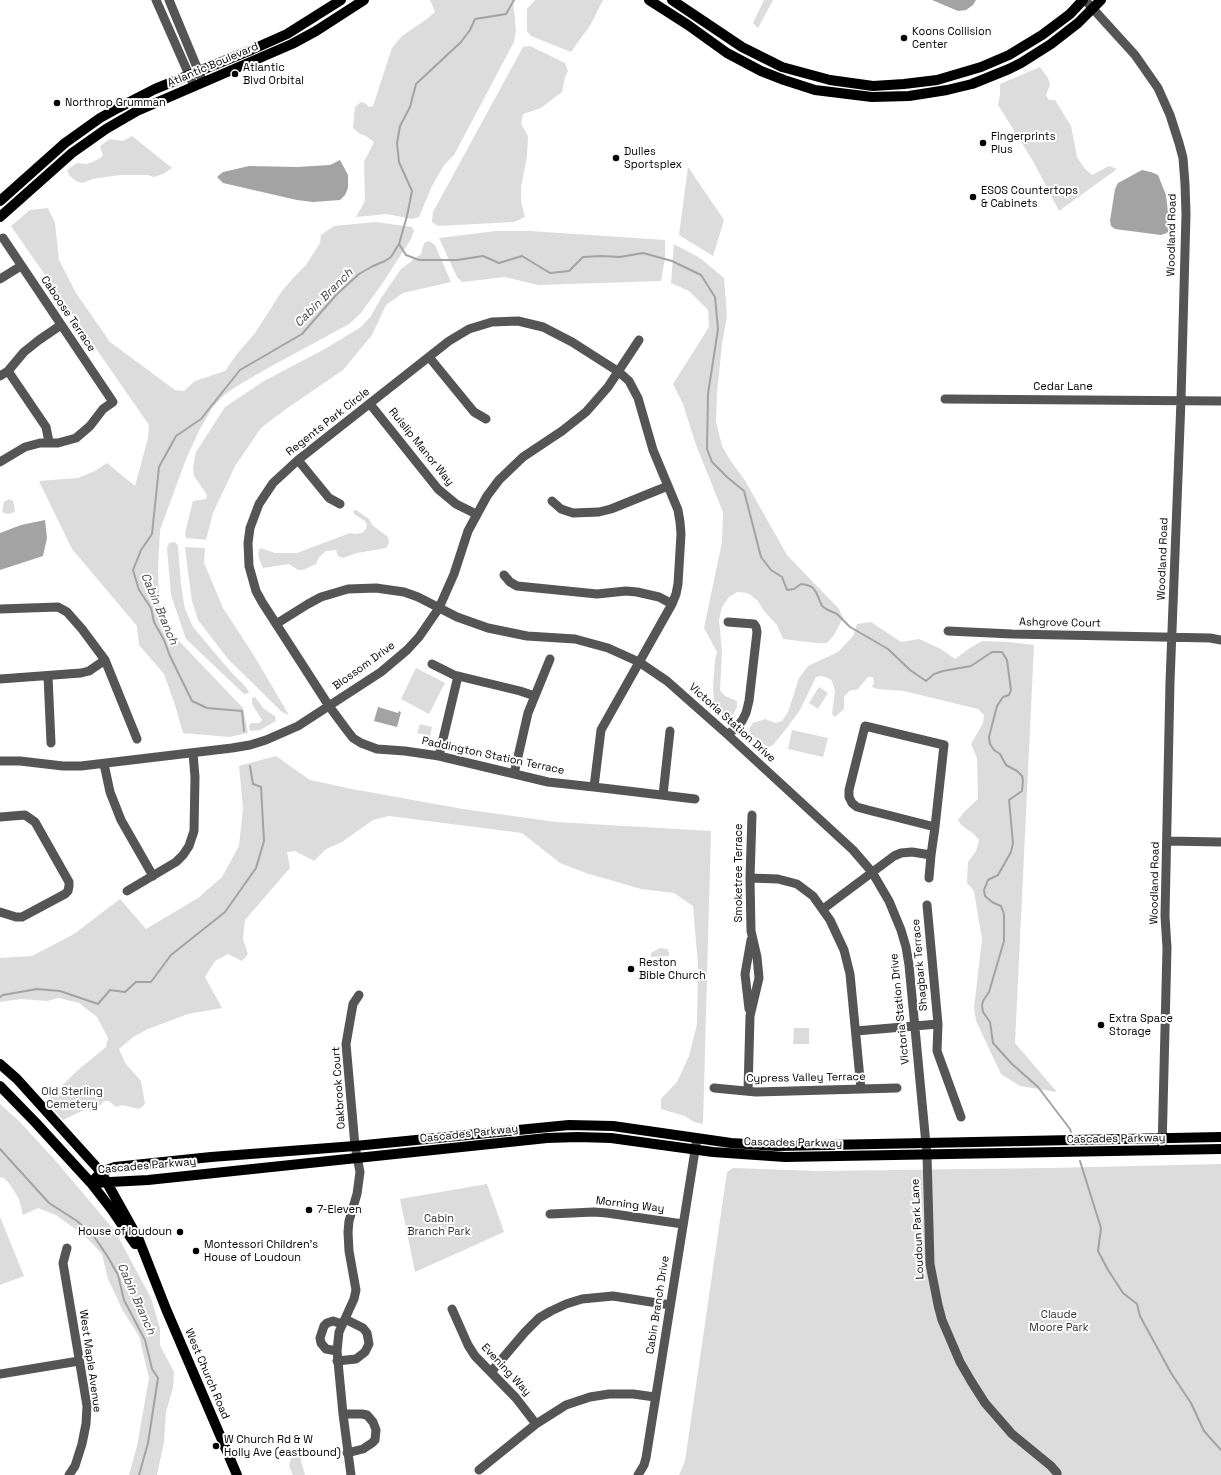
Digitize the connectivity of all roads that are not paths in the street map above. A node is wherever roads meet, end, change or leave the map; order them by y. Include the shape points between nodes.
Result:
1 (156, 0) edge
2 (169, 0) edge
3 (340, 0) edge
4 (364, 0) edge
5 (648, 0) edge
6 (672, 0) edge
7 (1084, 0) edge
8 (1101, 0) edge
9 (1092, 8) junction
10 (200, 71) junction
11 (188, 75) junction
12 (203, 82) junction
13 (194, 86) junction
14 (0, 201) edge
15 (0, 217) edge
16 (3, 238) dead end
17 (21, 266) junction
18 (0, 279) edge
19 (61, 325) junction
20 (639, 340) dead end
21 (429, 357) junction
22 (8, 370) junction
23 (619, 372) junction
24 (0, 376) edge
25 (945, 399) dead end
26 (1181, 400) junction
27 (1221, 401) edge
28 (370, 404) junction
29 (486, 419) dead end
30 (49, 442) junction
31 (298, 460) junction
32 (0, 462) edge
33 (668, 486) junction
34 (552, 501) dead end
35 (340, 504) dead end
36 (476, 514) junction
37 (504, 575) dead end
38 (672, 604) junction
39 (439, 608) junction
40 (0, 609) edge
41 (728, 622) dead end
42 (276, 624) junction
43 (948, 630) dead end
44 (1172, 638) junction
45 (1221, 640) edge
46 (550, 659) dead end
47 (105, 660) junction
48 (639, 662) junction
49 (432, 664) dead end
50 (48, 676) junction
51 (458, 676) junction
52 (0, 679) edge
53 (535, 696) junction
54 (329, 706) junction
55 (670, 731) dead end
56 (728, 735) junction
57 (136, 739) dead end
58 (51, 743) dead end
59 (193, 753) junction
60 (439, 756) junction
61 (0, 761) edge
62 (104, 764) junction
63 (514, 774) junction
64 (594, 787) junction
65 (663, 795) junction
66 (695, 799) dead end
67 (752, 815) dead end
68 (0, 817) edge
69 (935, 827) junction
70 (1167, 841) junction
71 (1221, 842) edge
72 (931, 855) junction
73 (872, 872) junction
74 (154, 876) junction
75 (750, 878) junction
76 (929, 878) dead end
77 (127, 891) dead end
78 (927, 904) dead end
79 (823, 909) junction
80 (0, 912) edge
81 (751, 931) junction
82 (359, 995) dead end
83 (750, 1016) junction
84 (938, 1024) junction
85 (914, 1026) junction
86 (856, 1031) junction
87 (0, 1064) edge
88 (0, 1086) edge
89 (714, 1088) dead end
90 (897, 1088) dead end
91 (862, 1089) junction
92 (748, 1091) junction
93 (961, 1117) dead end
94 (1221, 1137) edge
95 (697, 1138) junction
96 (1162, 1138) junction
97 (925, 1143) junction
98 (355, 1146) junction
99 (1221, 1149) edge
100 (695, 1150) junction
101 (1162, 1150) junction
102 (926, 1155) junction
103 (357, 1158) junction
104 (101, 1172) junction
105 (107, 1182) junction
106 (91, 1183) junction
107 (550, 1214) dead end
108 (683, 1224) junction
109 (67, 1248) dead end
110 (156, 1283) junction
111 (670, 1305) junction
112 (452, 1309) dead end
113 (343, 1321) junction
114 (337, 1350) junction
115 (79, 1361) junction
116 (338, 1361) junction
117 (491, 1372) junction
118 (0, 1374) edge
119 (655, 1398) junction
120 (343, 1414) junction
121 (536, 1424) junction
122 (348, 1453) junction
123 (479, 1470) dead end
124 (69, 1475) edge
125 (237, 1475) edge
126 (351, 1475) edge
127 (638, 1475) edge
128 (1057, 1475) edge

1 - 11 street
2 - 10 street
3 - 10 main road, Atlantic Boulevard via 287,34
4 - 12 main road, Atlantic Boulevard via 292,44
5 - 9 main road via 727,53 761,71 815,90 872,97 935,93 988,78 1046,48 1078,23
6 - 7 main road via 742,47 782,67 830,80 873,86 937,80 981,67 1009,55 1042,35
7 - 9 street, Woodland Road
8 - 9 main road
9 - 26 street, Woodland Road via 1149,73 1170,115 1181,151 1186,214
10 - 11 main road, Atlantic Boulevard
10 - 12 street
11 - 13 street
11 - 14 main road, Atlantic Boulevard via 132,100 100,118 65,143
12 - 13 main road, Atlantic Boulevard
13 - 15 main road, Atlantic Boulevard via 137,111 106,129 72,153
16 - 17 street, Caboose Terrace
17 - 18 street
17 - 19 street, Caboose Terrace
19 - 22 street via 24,352
19 - 30 street, Caboose Terrace via 113,402 103,408 90,426 76,438 58,444
20 - 23 street, Blossom Drive
21 - 23 street, Regents Park Circle via 469,329 492,322 518,321 544,326 556,332
21 - 28 street, Regents Park Circle
21 - 29 street via 474,412
22 - 24 street
22 - 30 street via 46,427
23 - 33 street, Regents Park Circle via 629,381 638,398 653,450
23 - 36 street, Blossom Drive via 586,412 562,431 536,446 511,468 487,496
25 - 26 street, Cedar Lane
26 - 27 street, Cedar Lane
26 - 44 street, Woodland Road
28 - 31 street, Regents Park Circle
28 - 36 street, Ruislip Manor Way via 438,488 456,504
30 - 32 street via 25,447
31 - 35 street via 329,498
31 - 42 street, Regents Park Circle via 265,493 254,516 248,543 252,579
33 - 34 street via 599,512 573,513 561,509
33 - 38 street, Regents Park Circle via 678,510 682,534 678,584
36 - 39 street, Blossom Drive via 448,591
37 - 38 street via 517,586 597,594 638,592 659,597
38 - 48 street, Regents Park Circle
39 - 42 street, Victoria Station Drive via 404,592 362,588 321,597
39 - 48 street, Victoria Station Drive via 488,628 527,636 559,637 592,643
39 - 54 street, Blossom Drive via 419,637 395,661
40 - 47 street via 58,607 82,629
41 - 56 street via 754,624 757,632 746,713
42 - 54 street, Regents Park Circle
43 - 44 street, Ashgrove Court
44 - 45 street, Ashgrove Court
44 - 70 street, Woodland Road
46 - 53 street
47 - 50 street via 81,674
47 - 57 street
48 - 56 street, Victoria Station Drive via 667,681
48 - 64 street, Regents Park Circle via 601,730
49 - 51 street
50 - 52 street
50 - 58 street
51 - 53 street
51 - 60 street
53 - 63 street via 528,713
54 - 59 street, Blossom Drive via 298,726 266,740
54 - 60 street, Paddington Station Terrace via 353,738 364,745 377,749
55 - 65 street
56 - 73 street, Victoria Station Drive via 853,850
59 - 62 street, Blossom Drive
59 - 74 street via 194,831 191,841 180,858
60 - 63 street, Paddington Station Terrace
61 - 62 street, Blossom Drive via 63,766
62 - 74 street via 110,792 121,820
63 - 64 street, Paddington Station Terrace via 548,782
64 - 65 street, Paddington Station Terrace
65 - 66 street, Paddington Station Terrace
67 - 75 street, Smoketree Terrace
68 - 80 street via 25,815 35,822 69,886 65,894 22,917
69 - 69 street via 944,745 865,726 849,790 852,803 857,807
69 - 72 street
70 - 71 street
70 - 96 street, Woodland Road
72 - 73 street via 901,853
72 - 76 street
73 - 79 street
73 - 85 street, Victoria Station Drive via 889,901 901,930 909,965
74 - 77 street
75 - 79 street via 778,879 798,884 813,896
75 - 81 street, Smoketree Terrace
78 - 84 street, Shagbark Terrace
79 - 86 street via 838,934 847,961
81 - 83 street, Smoketree Terrace via 745,974
81 - 83 street, Smoketree Terrace via 759,978
82 - 98 street, Oakbrook Court via 353,1004 346,1044
83 - 92 street, Smoketree Terrace
84 - 85 street, Shagbark Terrace
84 - 93 street, Shagbark Terrace via 939,1060
85 - 86 street, Shagbark Terrace
85 - 97 street, Victoria Station Drive
86 - 91 street
87 - 104 main road, West Church Road via 17,1079
88 - 106 main road, West Church Road
89 - 92 street, Cypress Valley Terrace
90 - 91 street, Cypress Valley Terrace
91 - 92 street, Cypress Valley Terrace
94 - 96 main road, Cascades Parkway
95 - 97 main road, Cascades Parkway via 776,1146
95 - 98 main road, Cascades Parkway via 628,1127 584,1124
95 - 100 street, Cabin Branch Drive
96 - 97 main road, Cascades Parkway
96 - 101 street, Woodland Road
97 - 102 street, Victoria Station Drive
98 - 103 street, Oakbrook Court
98 - 104 main road, Cascades Parkway via 159,1162 115,1167
99 - 101 main road, Cascades Parkway
100 - 102 main road, Cascades Parkway via 785,1157
100 - 103 main road, Cascades Parkway via 611,1138 578,1137
100 - 108 street, Cabin Branch Drive
101 - 102 main road, Cascades Parkway
102 - 128 street, Loudoun Park Lane via 930,1264 938,1305 950,1341 970,1382 985,1403 1012,1434 1051,1466
103 - 105 main road, Cascades Parkway
103 - 113 street, Oakbrook Court via 359,1183 348,1232 356,1290
104 - 105 main road, West Church Road
104 - 106 main road, Cascades Parkway
105 - 106 main road, Cascades Parkway
105 - 110 main road, West Church Road via 133,1227
106 - 110 main road, West Church Road via 137,1247
107 - 108 street, Morning Way via 600,1213
108 - 111 street, Cabin Branch Drive
109 - 115 street, West Maple Avenue via 63,1263
110 - 125 main road, West Church Road
111 - 117 street via 613,1296 582,1299 566,1304 539,1318
111 - 119 street, Cabin Branch Drive
112 - 117 street, Evening Way via 468,1345
113 - 114 street, Oakbrook Court
113 - 114 street via 327,1323 320,1338 326,1349
113 - 116 street via 363,1328 369,1344 365,1352 356,1359
114 - 116 street, Oakbrook Court
115 - 118 street
115 - 124 street, West Maple Avenue via 87,1406 86,1424 75,1466
116 - 120 street, Oakbrook Court
117 - 121 street, Evening Way
119 - 121 street via 633,1394 590,1397 566,1405
119 - 127 street, Cabin Branch Drive via 646,1458
120 - 122 street, Oakbrook Court
120 - 122 street via 367,1415 376,1430 372,1443 363,1449
121 - 123 street
122 - 126 street, Oakbrook Court

